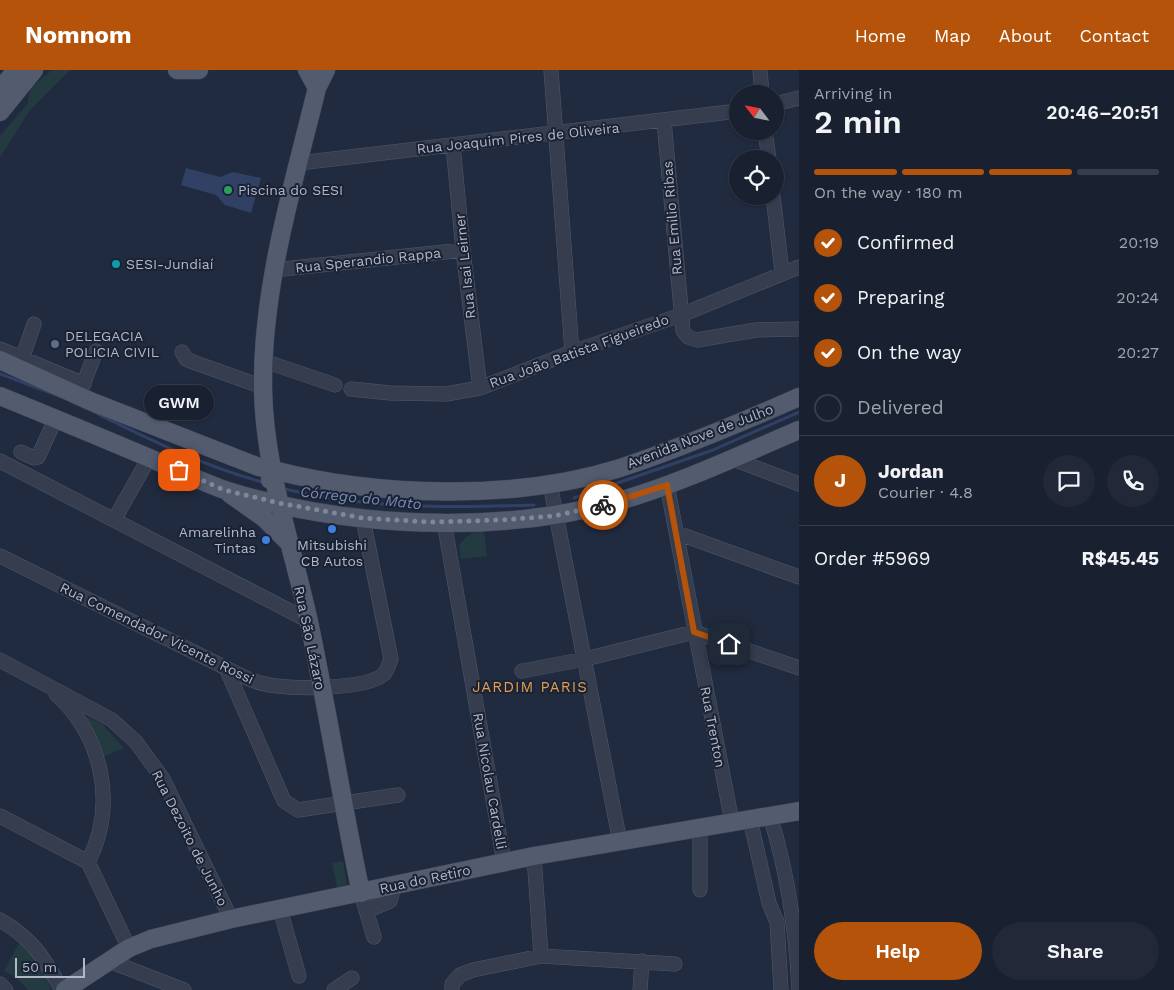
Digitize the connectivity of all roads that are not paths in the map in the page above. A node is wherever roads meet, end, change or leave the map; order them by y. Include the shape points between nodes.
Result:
1 (16, 70) edge
2 (34, 70) edge
3 (177, 70) edge
4 (199, 70) edge
5 (307, 70) edge
6 (326, 70) edge
7 (551, 70) edge
8 (760, 70) edge
9 (761, 85) edge
10 (316, 88) junction
11 (0, 90) edge
12 (799, 98) edge
13 (784, 102) edge
14 (0, 112) edge
15 (729, 112) edge
16 (664, 122) junction
17 (556, 133) junction
18 (453, 145) junction
19 (298, 163) junction
20 (774, 205) edge
21 (462, 250) junction
22 (799, 267) edge
23 (273, 270) junction
24 (782, 272) junction
25 (681, 315) junction
26 (34, 324) dead end
27 (799, 329) edge
28 (0, 349) edge
29 (96, 352) dead end
30 (182, 352) dead end
31 (572, 352) junction
32 (0, 360) edge
33 (264, 361) junction
34 (20, 363) junction
35 (335, 385) dead end
36 (263, 387) junction
37 (480, 388) junction
38 (351, 389) dead end
39 (81, 390) junction
40 (0, 396) edge
41 (799, 397) edge
42 (56, 418) junction
43 (265, 430) junction
44 (799, 430) edge
45 (21, 452) dead end
46 (149, 458) junction
47 (732, 459) junction
48 (0, 461) edge
49 (252, 464) junction
50 (799, 484) edge
51 (667, 485) junction
52 (273, 488) junction
53 (551, 489) junction
54 (224, 490) junction
55 (555, 512) junction
56 (363, 518) junction
57 (114, 520) junction
58 (444, 522) junction
59 (677, 533) junction
60 (289, 543) junction
61 (0, 556) edge
62 (799, 577) edge
63 (309, 622) junction
64 (694, 632) junction
65 (585, 659) junction
66 (0, 660) edge
67 (226, 668) junction
68 (799, 668) edge
69 (522, 671) dead end
70 (39, 679) junction
71 (320, 688) junction
72 (398, 795) dead end
73 (342, 804) junction
74 (799, 811) edge
75 (0, 816) edge
76 (770, 816) junction
77 (750, 819) junction
78 (732, 822) junction
79 (700, 828) junction
80 (620, 842) junction
81 (534, 856) junction
82 (88, 862) junction
83 (504, 862) junction
84 (394, 886) junction
85 (700, 890) dead end
86 (361, 893) junction
87 (280, 909) junction
88 (366, 911) junction
89 (231, 919) junction
90 (0, 920) edge
91 (777, 922) junction
92 (793, 922) junction
93 (374, 937) dead end
94 (129, 948) junction
95 (541, 956) junction
96 (109, 961) junction
97 (642, 961) junction
98 (675, 964) dead end
99 (299, 976) dead end
100 (352, 978) dead end
101 (0, 984) edge
102 (6, 990) edge
103 (64, 990) edge
104 (184, 990) edge
105 (334, 990) edge
106 (452, 990) edge
107 (640, 990) edge
108 (781, 990) edge
109 (799, 990) edge

1 - 11 main road
2 - 14 main road
3 - 4 main road
5 - 10 main road
6 - 10 main road, Rua São Lázaro
7 - 17 street
8 - 9 street
10 - 19 main road, Rua São Lázaro
12 - 13 street
15 - 16 street, Rua Joaquim Pires de Oliveira
16 - 17 street, Rua Joaquim Pires de Oliveira
16 - 25 street, Rua Emílio Ribas
17 - 18 street, Rua Joaquim Pires de Oliveira
17 - 31 street
18 - 19 street, Rua Joaquim Pires de Oliveira
18 - 21 street, Rua Isai Leirner
19 - 23 main road, Rua São Lázaro
20 - 24 street
21 - 23 street, Rua Sperandio Rappa
21 - 37 street, Rua Isai Leirner
22 - 24 street, Rua João Batista Figueiredo
23 - 33 main road, Rua São Lázaro
24 - 25 street, Rua João Batista Figueiredo
25 - 27 street, Rua Emílio Ribas via 688,337 698,340 756,330
25 - 31 street, Rua João Batista Figueiredo
26 - 34 street
28 - 34 street
29 - 39 street
30 - 36 street via 186,359
31 - 37 street, Rua João Batista Figueiredo
32 - 34 main road, Avenida Nove de Julho
33 - 35 street
33 - 36 main road, Rua São Lázaro
34 - 39 main road, Avenida Nove de Julho
36 - 43 main road, Rua São Lázaro
37 - 38 street, Rua João Batista Figueiredo via 446,394 390,394
39 - 49 main road, Avenida Nove de Julho
40 - 42 main road, Avenida Nove de Julho
41 - 53 main road, Avenida Nove de Julho via 718,433
42 - 45 street via 38,457
42 - 46 main road, Avenida Nove de Julho
43 - 49 main road
43 - 52 main road, Rua São Lázaro
44 - 47 main road, Avenida Nove de Julho
46 - 54 main road, Avenida Nove de Julho
46 - 57 street
47 - 50 street
47 - 51 main road, Avenida Nove de Julho
48 - 57 street
49 - 52 main road, Avenida Nove de Julho
51 - 55 main road, Avenida Nove de Julho via 617,501
51 - 59 street, Rua Trenton
52 - 53 main road, Avenida Nove de Julho via 306,478 370,488 441,492
52 - 54 main road, Avenida Nove de Julho
52 - 56 main road, Avenida Nove de Julho
52 - 60 main road, Rua São Lázaro
53 - 55 street
54 - 60 main road via 264,518
55 - 58 main road, Avenida Nove de Julho
55 - 65 street
56 - 58 main road, Avenida Nove de Julho
56 - 71 street, Rua Comendador Vicente Rossi via 390,660 385,673 372,680
57 - 63 street
58 - 83 street, Rua Nicolau Cardelli
59 - 62 street
59 - 64 street, Rua Trenton
60 - 63 main road, Rua São Lázaro
61 - 67 street, Rua Comendador Vicente Rossi
63 - 71 main road, Rua São Lázaro
64 - 65 street
64 - 68 street
64 - 78 street, Rua Trenton
65 - 69 street
65 - 80 street
66 - 70 street, Rua Dezoito de Junho
67 - 71 street, Rua Comendador Vicente Rossi via 263,684
67 - 73 street via 284,801 298,810
70 - 82 street via 65,702 97,754 104,793 102,824
70 - 89 street, Rua Dezoito de Junho via 112,720 136,742 163,779
71 - 73 main road, Rua São Lázaro
72 - 73 street
73 - 86 main road, Rua São Lázaro
74 - 76 main road, Rua do Retiro
75 - 82 street
76 - 77 main road, Rua do Retiro
76 - 92 street
77 - 78 main road, Rua do Retiro
77 - 91 street via 768,902
78 - 79 main road, Rua do Retiro
79 - 80 main road, Rua do Retiro
79 - 85 street
80 - 81 main road, Rua do Retiro
81 - 83 main road, Rua do Retiro
81 - 95 street
82 - 94 street
83 - 84 main road, Rua do Retiro
84 - 86 main road, Rua do Retiro
84 - 88 street via 390,901
86 - 87 main road, Rua do Retiro
86 - 88 street
87 - 89 main road, Rua do Retiro
87 - 99 street
88 - 93 street
89 - 94 main road, Rua do Retiro via 151,939
90 - 103 street via 21,932 33,944
91 - 92 street
91 - 108 street
92 - 109 street
94 - 96 main road, Rua do Retiro
95 - 97 street
95 - 106 street via 473,970 460,975 452,984
96 - 103 main road, Rua do Retiro
96 - 104 street
97 - 98 street
97 - 107 street
100 - 105 street
101 - 102 street

